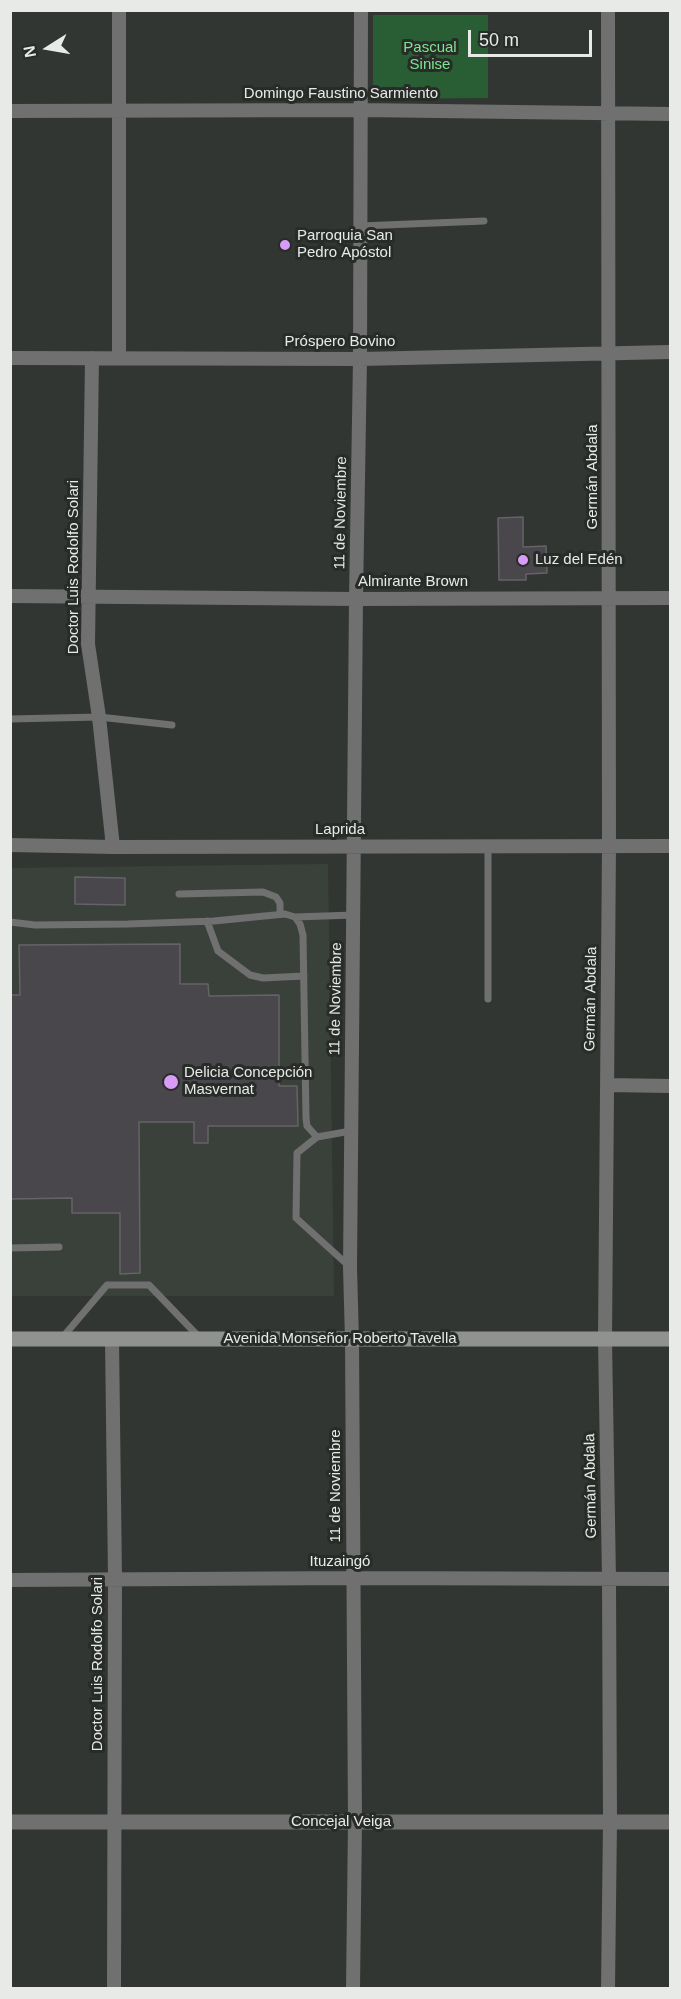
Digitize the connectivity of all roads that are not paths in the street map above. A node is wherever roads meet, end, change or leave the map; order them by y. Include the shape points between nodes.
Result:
1 (119, 10) edge
2 (361, 10) edge
3 (608, 10) edge
4 (360, 110) junction
5 (10, 111) edge
6 (119, 111) junction
7 (607, 114) junction
8 (670, 114) edge
9 (484, 221) dead end
10 (360, 226) junction
11 (670, 352) edge
12 (610, 353) junction
13 (10, 358) edge
14 (92, 358) junction
15 (119, 358) junction
16 (360, 359) junction
17 (10, 596) edge
18 (88, 596) junction
19 (670, 598) edge
20 (356, 599) junction
21 (609, 599) junction
22 (99, 717) junction
23 (10, 719) edge
24 (172, 725) dead end
25 (10, 846) edge
26 (609, 846) junction
27 (670, 846) edge
28 (113, 847) junction
29 (354, 847) junction
30 (488, 847) junction
31 (179, 894) dead end
32 (279, 914) junction
33 (354, 915) junction
34 (295, 917) junction
35 (207, 921) junction
36 (10, 922) edge
37 (304, 976) junction
38 (488, 999) dead end
39 (607, 1085) junction
40 (670, 1086) edge
41 (351, 1131) junction
42 (317, 1137) junction
43 (59, 1247) dead end
44 (10, 1248) edge
45 (350, 1267) junction
46 (10, 1339) edge
47 (61, 1339) junction
48 (112, 1339) junction
49 (201, 1339) junction
50 (605, 1339) junction
51 (670, 1339) edge
52 (352, 1340) junction
53 (353, 1578) junction
54 (670, 1579) edge
55 (10, 1580) edge
56 (115, 1580) junction
57 (609, 1580) junction
58 (10, 1822) edge
59 (114, 1822) junction
60 (355, 1822) junction
61 (610, 1822) junction
62 (670, 1822) edge
63 (114, 1989) edge
64 (353, 1989) edge
65 (608, 1989) edge

1 - 6 street
2 - 4 street, 11 de Noviembre
3 - 7 street, Germán Abdala
4 - 6 street, Domingo Faustino Sarmiento
4 - 7 street, Domingo Faustino Sarmiento
4 - 10 street, 11 de Noviembre
5 - 6 street, Domingo Faustino Sarmiento
6 - 15 street
7 - 8 street, Domingo Faustino Sarmiento
7 - 12 street, Germán Abdala
9 - 10 lane
10 - 16 street, 11 de Noviembre
11 - 12 street, Próspero Bovino
12 - 16 street, Próspero Bovino
12 - 21 street, Germán Abdala
13 - 14 street, Próspero Bovino
14 - 15 street, Próspero Bovino
14 - 18 street, Doctor Luis Rodolfo Solari
15 - 16 street, Próspero Bovino
16 - 20 street, 11 de Noviembre
17 - 18 street, Almirante Brown
18 - 20 street, Almirante Brown
18 - 22 street, Doctor Luis Rodolfo Solari via 88,644
19 - 21 street, Almirante Brown
20 - 21 street, Almirante Brown
20 - 29 street, 11 de Noviembre
21 - 26 street, Germán Abdala
22 - 23 lane
22 - 24 lane
22 - 28 street, Doctor Luis Rodolfo Solari
25 - 28 street, Laprida
26 - 27 street, Laprida
26 - 30 street, Laprida
26 - 39 street, Germán Abdala
28 - 29 street, Laprida
29 - 30 street, Laprida
29 - 33 street, 11 de Noviembre
30 - 38 lane
31 - 32 lane via 263,892 276,897
32 - 34 lane
32 - 35 lane
33 - 34 lane
33 - 41 street, 11 de Noviembre
34 - 37 lane via 303,935
35 - 36 lane via 35,926
35 - 37 lane via 218,951 250,975
37 - 42 lane via 306,1118 307,1126
39 - 40 street
39 - 50 street, Germán Abdala
41 - 42 lane
41 - 45 street, 11 de Noviembre
42 - 45 lane via 297,1153 296,1218
43 - 44 lane
45 - 52 street, 11 de Noviembre
46 - 47 main road, Avenida Monseñor Roberto Tavella
47 - 48 main road, Avenida Monseñor Roberto Tavella
47 - 49 lane via 107,1285 149,1285
48 - 49 main road, Avenida Monseñor Roberto Tavella
48 - 56 street, Doctor Luis Rodolfo Solari
49 - 52 main road, Avenida Monseñor Roberto Tavella
50 - 51 main road, Avenida Monseñor Roberto Tavella
50 - 52 main road, Avenida Monseñor Roberto Tavella
50 - 57 street, Germán Abdala
52 - 53 street, 11 de Noviembre
53 - 56 street, Ituzaingó
53 - 57 street, Ituzaingó
53 - 60 street, 11 de Noviembre
54 - 57 street, Ituzaingó
55 - 56 street, Ituzaingó
56 - 59 street, Doctor Luis Rodolfo Solari
57 - 61 street, Germán Abdala
58 - 59 street, Concejal Veiga
59 - 60 street, Concejal Veiga
59 - 63 street, Doctor Luis Rodolfo Solari
60 - 61 street, Concejal Veiga
60 - 64 street, 11 de Noviembre
61 - 62 street, Concejal Veiga
61 - 65 street, Germán Abdala

